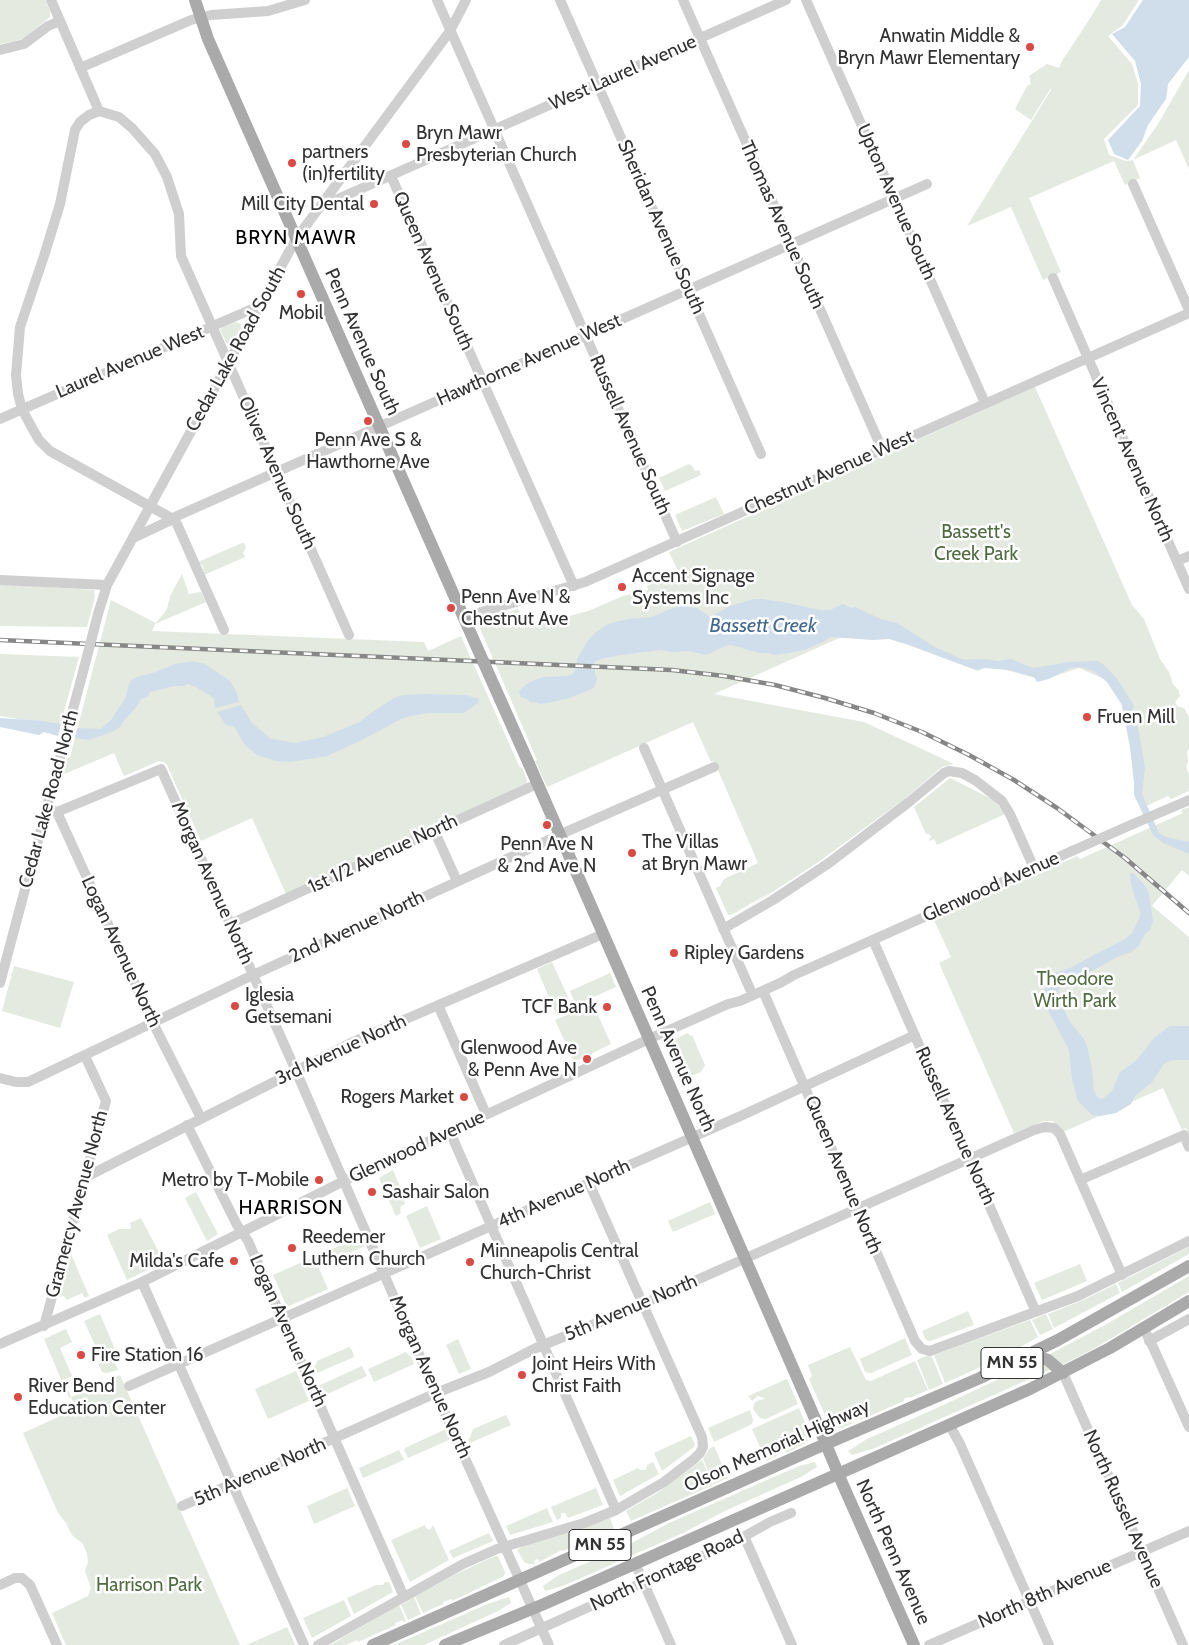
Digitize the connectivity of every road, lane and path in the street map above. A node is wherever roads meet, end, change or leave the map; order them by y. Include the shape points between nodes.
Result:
1 (51, 0) edge
2 (305, 0) edge
3 (437, 0) edge
4 (466, 0) edge
5 (560, 0) edge
6 (683, 0) edge
7 (786, 0) edge
8 (806, 0) edge
9 (199, 7) edge
10 (60, 21) junction
11 (450, 31) junction
12 (700, 39) junction
13 (0, 50) edge
14 (80, 68) junction
15 (597, 84) junction
16 (100, 111) junction
17 (494, 130) junction
18 (391, 176) junction
19 (927, 184) dead end
20 (1133, 184) dead end
21 (894, 198) junction
22 (321, 206) junction
23 (296, 239) junction
24 (791, 244) junction
25 (1052, 278) dead end
26 (689, 290) junction
27 (260, 306) junction
28 (1189, 312) edge
29 (212, 326) junction
30 (586, 336) junction
31 (1087, 358) junction
32 (228, 364) junction
33 (482, 381) junction
34 (986, 403) junction
35 (22, 409) junction
36 (0, 419) edge
37 (379, 427) junction
38 (882, 449) junction
39 (761, 454) dead end
40 (276, 472) junction
41 (150, 506) junction
42 (173, 519) junction
43 (133, 538) junction
44 (677, 542) junction
45 (1189, 556) edge
46 (1177, 561) junction
47 (0, 580) edge
48 (107, 585) junction
49 (574, 586) junction
50 (1189, 589) edge
51 (98, 614) joint
52 (466, 622) junction
53 (224, 630) dead end
54 (349, 635) dead end
55 (483, 661) joint
56 (644, 748) dead end
57 (714, 767) dead end
58 (537, 784) junction
59 (662, 789) junction
60 (1189, 800) edge
61 (52, 810) junction
62 (434, 830) junction
63 (560, 835) junction
64 (1034, 868) junction
65 (457, 881) junction
66 (230, 924) junction
67 (723, 929) junction
68 (603, 934) junction
69 (873, 940) junction
70 (252, 975) junction
71 (794, 975) junction
72 (0, 983) edge
73 (750, 990) junction
74 (762, 991) junction
75 (728, 1004) junction
76 (438, 1005) junction
77 (153, 1023) junction
78 (915, 1035) junction
79 (649, 1039) junction
80 (85, 1056) junction
81 (296, 1071) junction
82 (0, 1078) edge
83 (805, 1086) junction
84 (486, 1114) junction
85 (201, 1118) junction
86 (187, 1125) junction
87 (450, 1132) junction
88 (692, 1137) junction
89 (1189, 1147) edge
90 (969, 1159) junction
91 (84, 1178) junction
92 (1080, 1180) junction
93 (344, 1182) junction
94 (589, 1183) junction
95 (858, 1209) junction
96 (491, 1226) junction
97 (242, 1233) junction
98 (1189, 1240) edge
99 (744, 1258) junction
100 (1189, 1266) edge
101 (385, 1274) junction
102 (1122, 1275) junction
103 (142, 1282) junction
104 (1189, 1302) edge
105 (642, 1304) junction
106 (1036, 1312) junction
107 (282, 1319) junction
108 (1189, 1319) edge
109 (44, 1326) junction
110 (1146, 1335) junction
111 (0, 1344) edge
112 (543, 1345) junction
113 (1019, 1359) junction
114 (179, 1364) junction
115 (1063, 1373) junction
116 (129, 1386) dead end
117 (436, 1393) junction
118 (949, 1424) junction
119 (1189, 1427) edge
120 (335, 1439) junction
121 (826, 1444) junction
122 (838, 1474) junction
123 (232, 1484) junction
124 (182, 1506) dead end
125 (616, 1510) junction
126 (791, 1513) dead end
127 (1189, 1531) edge
128 (744, 1536) junction
129 (505, 1546) junction
130 (1142, 1552) junction
131 (635, 1564) junction
132 (520, 1580) junction
133 (644, 1583) junction
134 (0, 1585) edge
135 (404, 1597) junction
136 (1030, 1601) junction
137 (532, 1608) junction
138 (541, 1628) junction
139 (57, 1645) edge
140 (304, 1645) edge
141 (318, 1645) edge
142 (373, 1645) edge
143 (445, 1645) edge
144 (504, 1645) edge
145 (549, 1645) edge
146 (671, 1645) edge
147 (792, 1645) edge
148 (914, 1645) edge
149 (929, 1645) edge
150 (1049, 1645) edge
151 (1183, 1645) edge

1 - 10 street
2 - 9 street via 268,11 211,15
3 - 11 street, Russell Avenue South
4 - 11 street, Cedar Lake Road South
5 - 15 street, Sheridan Avenue South
6 - 12 street, Thomas Avenue South
7 - 12 street, West Laurel Avenue
8 - 21 street, Upton Avenue South
9 - 14 street via 191,20
9 - 23 main road, Penn Avenue South via 208,39
10 - 13 street via 24,44
10 - 14 street
11 - 17 street, Russell Avenue South
11 - 22 street, Cedar Lake Road South
12 - 15 street, West Laurel Avenue
12 - 24 street, Thomas Avenue South
14 - 16 street
15 - 17 street, West Laurel Avenue
15 - 26 street, Sheridan Avenue South
16 - 29 street, Oliver Avenue South via 119,117 155,154 179,214 181,256
16 - 35 street via 89,115 75,130 58,211 20,327 16,376
17 - 18 street, West Laurel Avenue
17 - 30 street, Russell Avenue South
18 - 22 street, West Laurel Avenue
18 - 33 street, Queen Avenue South
19 - 21 street, Hawthorne Avenue West
20 - 28 street
21 - 24 street, Hawthorne Avenue West
21 - 34 street, Upton Avenue South
22 - 23 street, Cedar Lake Road South
23 - 27 street, Cedar Lake Road South
23 - 37 main road, Penn Avenue South
24 - 26 street, Hawthorne Avenue West
24 - 38 street, Thomas Avenue South
25 - 31 street, Vincent Avenue North
26 - 30 street, Hawthorne Avenue West
26 - 39 street, Sheridan Avenue South
27 - 29 street, Laurel Avenue West
27 - 32 street, Cedar Lake Road South
28 - 31 street, Chestnut Avenue West
29 - 32 street, Oliver Avenue South
29 - 35 street, Laurel Avenue West
30 - 33 street, Hawthorne Avenue West
30 - 44 street, Russell Avenue South
31 - 34 street, Chestnut Avenue West
31 - 46 street, Vincent Avenue North
32 - 40 street, Oliver Avenue South
32 - 41 street, Cedar Lake Road South
33 - 37 street, Hawthorne Avenue West
33 - 49 street, Queen Avenue South
34 - 38 street, Chestnut Avenue West
35 - 36 street, Laurel Avenue West
35 - 41 street via 40,440 50,450
37 - 40 street, Hawthorne Avenue West
37 - 52 main road, Penn Avenue South
38 - 44 street, Chestnut Avenue West
40 - 42 street, Hawthorne Avenue West
40 - 54 street, Oliver Avenue South
41 - 42 street
41 - 43 street, Cedar Lake Road South
42 - 43 street, Hawthorne Avenue West
42 - 53 street
43 - 48 street, Cedar Lake Road South
44 - 49 street, Chestnut Avenue West
45 - 46 street
46 - 50 street, Vincent Avenue North
47 - 48 street
48 - 51 street, Cedar Lake Road South
49 - 52 street, Chestnut Avenue West
51 - 61 street, Cedar Lake Road North, bridge via 60,760
52 - 55 main road, Penn Avenue South
55 - 58 main road, Penn Avenue North, bridge
56 - 59 street
57 - 59 street, 2nd Avenue North
58 - 62 street, 1st 1/2 Avenue North
58 - 63 main road, Penn Avenue North
59 - 63 street, 2nd Avenue North
59 - 67 street
60 - 64 street, Glenwood Avenue, bridge
61 - 66 street, Morgan Avenue North via 160,769
61 - 72 street, Cedar Lake Road North
61 - 77 street, Logan Avenue North
62 - 65 street
62 - 66 street, 1st 1/2 Avenue North
63 - 65 street, 2nd Avenue North
63 - 68 main road, Penn Avenue North
64 - 67 street via 1002,801 962,773 954,771 944,773 829,863
64 - 69 street, Glenwood Avenue
65 - 70 street, 2nd Avenue North
66 - 70 street, Morgan Avenue North
67 - 73 street
68 - 76 street, 3rd Avenue North
68 - 79 main road, Penn Avenue North
69 - 71 street, Glenwood Avenue
69 - 78 street, Russell Avenue North
70 - 77 street, 2nd Avenue North
70 - 81 street, Morgan Avenue North
71 - 73 street, Glenwood Avenue via 768,981
71 - 74 street, Glenwood Avenue
73 - 75 street, Glenwood Avenue
74 - 75 street, Glenwood Avenue
74 - 83 street, Queen Avenue North
75 - 79 street, Glenwood Avenue
76 - 81 street, 3rd Avenue North
76 - 84 street
77 - 80 street, 2nd Avenue North
77 - 85 street, Logan Avenue North
78 - 83 street, 4th Avenue North
78 - 90 street, Russell Avenue North
79 - 84 street, Glenwood Avenue
79 - 88 main road, Penn Avenue North
80 - 82 street, 2nd Avenue North via 28,1082
80 - 91 street, Gramercy Avenue North via 106,1101
81 - 85 street, 3rd Avenue North
81 - 93 street, Morgan Avenue North
83 - 88 street, 4th Avenue North
83 - 95 street, Queen Avenue North
84 - 87 street, Glenwood Avenue
85 - 86 street, 3rd Avenue North
86 - 91 street, 3rd Avenue North
86 - 97 street, Logan Avenue North
87 - 93 street, Glenwood Avenue
87 - 96 street
88 - 94 street, 4th Avenue North
88 - 99 main road, Penn Avenue North
89 - 92 street via 1184,1135
90 - 92 street, 5th Avenue North via 1034,1130 1054,1128 1060,1134
90 - 95 street, 5th Avenue North
90 - 106 street, Russell Avenue North
91 - 109 street, Gramercy Avenue North
92 - 102 street
93 - 97 street, Glenwood Avenue
93 - 101 street, Morgan Avenue North
94 - 96 street, 4th Avenue North
94 - 105 street
95 - 99 street, 5th Avenue North
95 - 106 street, Queen Avenue North via 918,1346 930,1351
96 - 101 street, 4th Avenue North
96 - 112 street
97 - 103 street, Glenwood Avenue
97 - 107 street, Logan Avenue North
98 - 102 street
99 - 105 street, 5th Avenue North
99 - 121 main road, Penn Avenue North
100 - 113 main road, Olson Memorial Highway / MN 55
101 - 107 street, 4th Avenue North
101 - 117 street, Morgan Avenue North
102 - 106 street
103 - 109 street, Glenwood Avenue
103 - 114 street
104 - 110 main road, MN 55
105 - 112 street, 5th Avenue North
105 - 125 street via 702,1437 703,1447 694,1459
107 - 114 street, 4th Avenue North
107 - 120 street, Logan Avenue North
108 - 110 street
109 - 111 street, Glenwood Avenue
110 - 115 main road, MN 55
110 - 119 street
112 - 117 street, 5th Avenue North via 489,1372
112 - 125 street
113 - 115 main road via 1045,1359
113 - 121 main road, Olson Memorial Highway / MN 55
114 - 116 street, 4th Avenue North
114 - 123 street
115 - 118 main road, MN 55
115 - 130 street, North Russell Avenue
117 - 120 street, 5th Avenue North
117 - 129 street, Morgan Avenue North
118 - 122 main road, MN 55
118 - 136 street
120 - 123 street, 5th Avenue North
120 - 135 street, Logan Avenue North
121 - 122 main road, Penn Avenue North
121 - 132 main road, Olson Memorial Highway / MN 55
122 - 131 main road, MN 55
122 - 148 main road, North Penn Avenue
123 - 124 street, 5th Avenue North
123 - 140 street
125 - 129 street
126 - 128 street, North Frontage Road
127 - 130 street, North 8th Avenue
128 - 133 street, North Frontage Road
128 - 147 street
129 - 132 street, Morgan Avenue North
129 - 135 street via 463,1564
130 - 136 street, North 8th Avenue
130 - 151 street, North Russell Avenue
131 - 133 street
131 - 137 main road, MN 55
132 - 137 street, Morgan Avenue North
132 - 142 main road, Olson Memorial Highway / MN 55
133 - 138 street, North Frontage Road
133 - 146 street
134 - 139 street via 15,1578 22,1578 30,1585
135 - 141 street
136 - 149 street, North 8th Avenue
136 - 150 street
137 - 138 street, Morgan Avenue North
137 - 143 main road, MN 55
138 - 144 street, North Frontage Road
138 - 145 street, Morgan Avenue North

